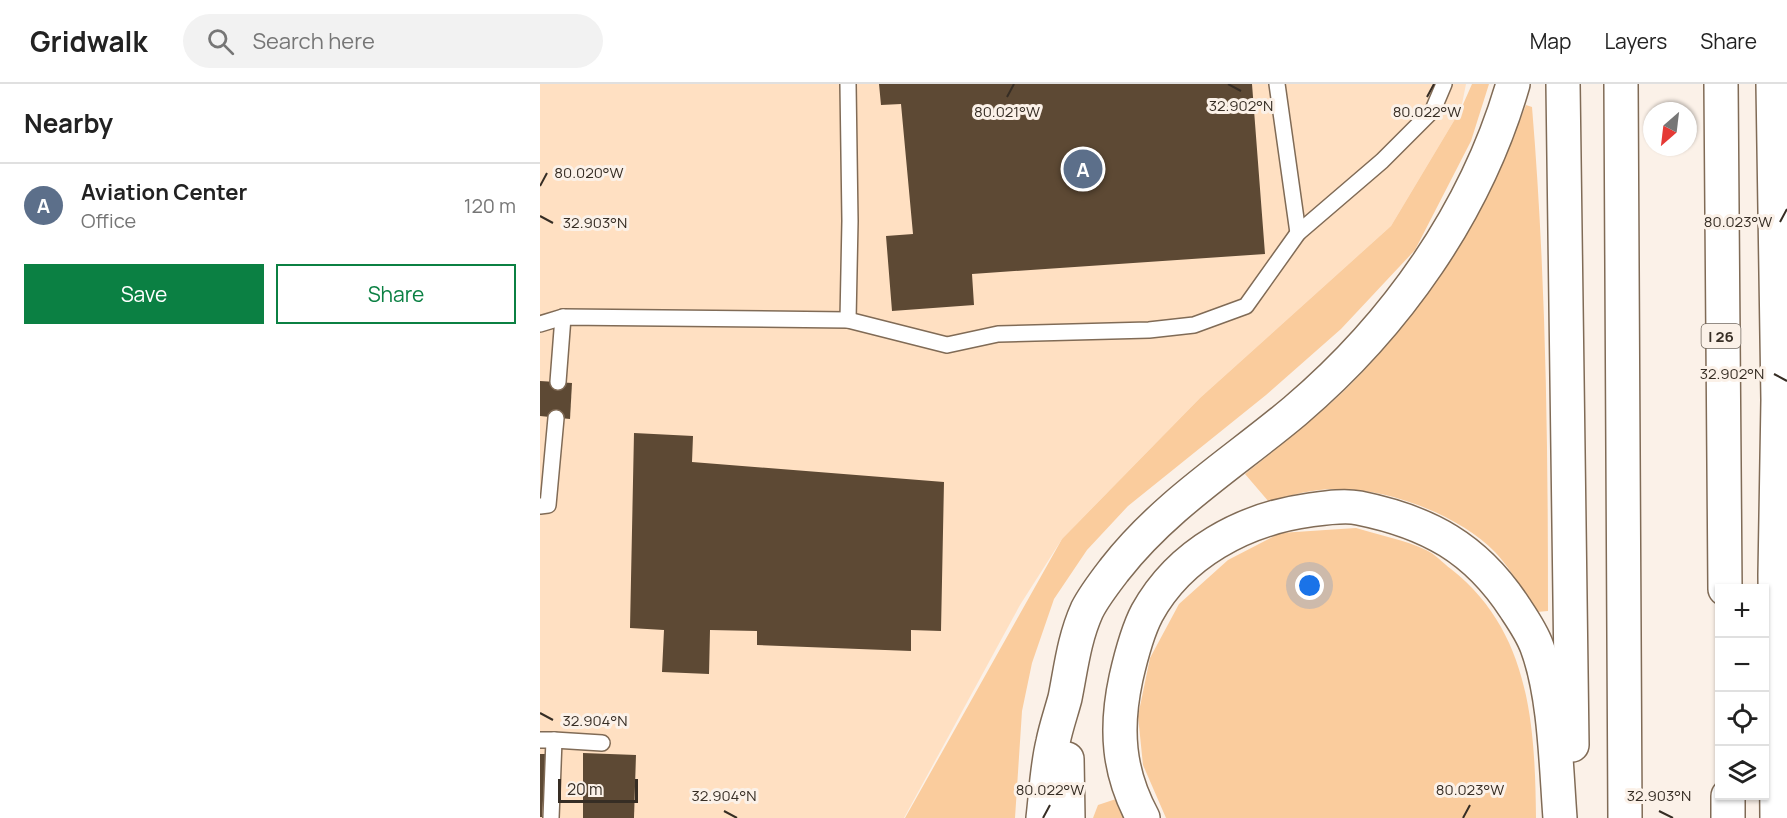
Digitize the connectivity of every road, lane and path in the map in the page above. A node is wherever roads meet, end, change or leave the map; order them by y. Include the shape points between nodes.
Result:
1 (848, 84) edge
2 (1277, 84) edge
3 (1444, 84) edge
4 (1513, 84) edge
5 (1563, 84) edge
6 (1621, 84) edge
7 (1721, 84) edge
8 (1773, 84) edge
9 (1775, 209) junction
10 (1298, 233) junction
11 (563, 317) junction
12 (848, 320) junction
13 (540, 324) edge
14 (1787, 350) edge
15 (558, 382) dead end
16 (556, 418) dead end
17 (540, 506) edge
18 (1725, 584) edge
19 (1065, 697) junction
20 (547, 740) edge
21 (602, 743) dead end
22 (1728, 800) edge
23 (548, 816) edge
24 (1043, 818) edge
25 (1068, 818) edge
26 (1143, 818) edge
27 (1560, 818) edge
28 (1572, 818) edge
29 (1625, 818) edge
30 (1728, 818) edge
31 (1777, 818) edge

1 - 12 lane
2 - 10 lane
3 - 10 lane via 1433,110 1382,161
4 - 19 highway via 1489,151 1464,204 1409,291 1374,334 1295,410 1187,495 1136,543 1088,609 1075,644
5 - 28 highway
6 - 29 highway
7 - 18 highway, I 26
8 - 9 highway
9 - 14 highway
9 - 31 highway
10 - 12 lane via 1246,306 1194,325 998,334 947,345
11 - 12 lane
11 - 13 lane
11 - 15 lane
16 - 17 lane via 548,505
19 - 24 highway via 1052,743
19 - 25 highway
20 - 21 lane
20 - 23 lane
22 - 30 highway
26 - 27 highway via 1120,757 1120,705 1131,655 1147,613 1174,576 1206,549 1242,527 1280,514 1338,507 1358,507 1420,526 1446,539 1477,559 1505,593 1537,647 1554,742

